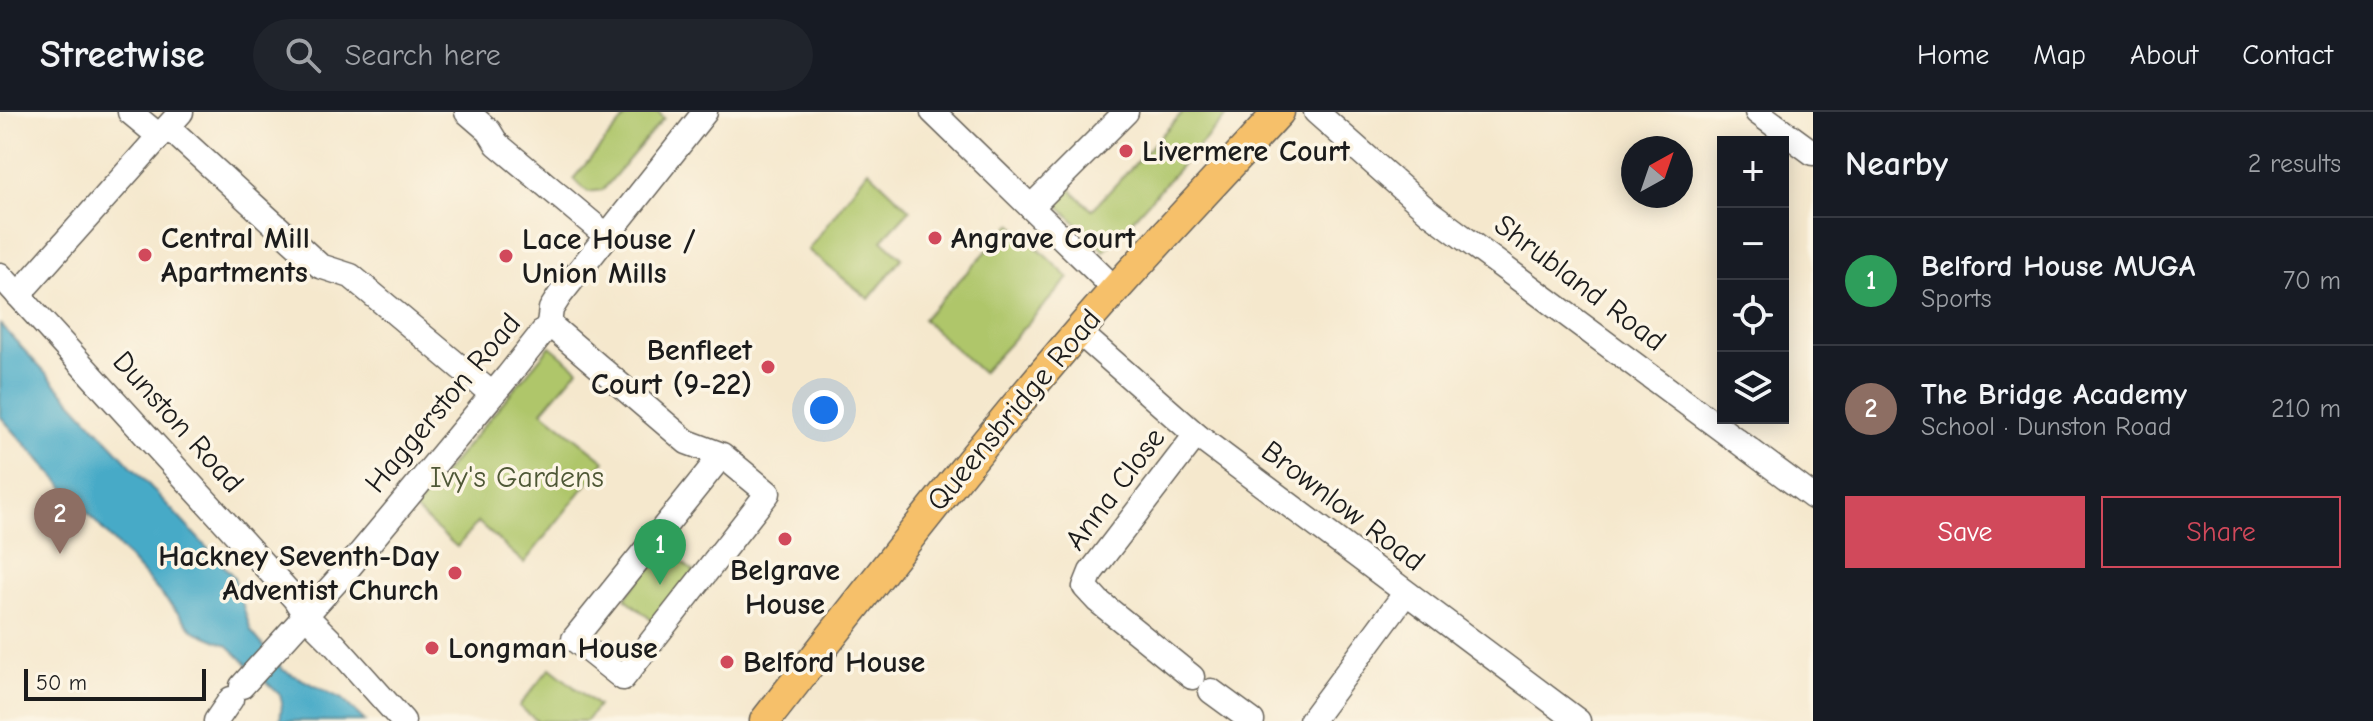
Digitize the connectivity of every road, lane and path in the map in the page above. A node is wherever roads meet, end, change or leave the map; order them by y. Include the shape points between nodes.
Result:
1 (130, 112) edge
2 (467, 112) edge
3 (705, 112) edge
4 (933, 112) edge
5 (1126, 112) edge
6 (1279, 112) edge
7 (1316, 112) edge
8 (1757, 112) edge
9 (169, 125) edge
10 (1813, 153) edge
11 (1031, 207) junction
12 (607, 236) junction
13 (0, 275) edge
14 (1115, 289) junction
15 (18, 295) junction
16 (549, 324) junction
17 (1079, 332) junction
18 (492, 394) junction
19 (1196, 435) junction
20 (722, 455) junction
21 (1813, 497) edge
22 (1405, 594) junction
23 (305, 615) junction
24 (216, 721) edge
25 (403, 721) edge
26 (765, 721) edge
27 (1252, 721) edge
28 (1311, 721) edge
29 (1578, 721) edge

1 - 9 street
2 - 12 street via 497,144
3 - 12 street, Haggerston Road
4 - 11 street
5 - 11 street
6 - 14 main road, Queensbridge Road
7 - 21 street, Shrubland Road via 1429,212
8 - 10 street
9 - 15 street
9 - 18 street via 320,266 351,276
11 - 14 street
12 - 16 street, Haggerston Road via 551,309
13 - 15 street, Dunston Road
14 - 17 main road, Queensbridge Road
15 - 23 street, Dunston Road
16 - 18 street, Haggerston Road
16 - 20 street via 687,442
17 - 19 street, Brownlow Road
17 - 26 main road, Queensbridge Road via 965,466
18 - 23 street, Haggerston Road
19 - 22 street, Brownlow Road
19 - 27 street, Anna Close via 1091,572 1085,587
20 - 20 street via 768,493 623,678 574,639
22 - 28 street
22 - 29 street, Brownlow Road
23 - 24 street, Haggerston Road
23 - 25 street, Dunston Road

